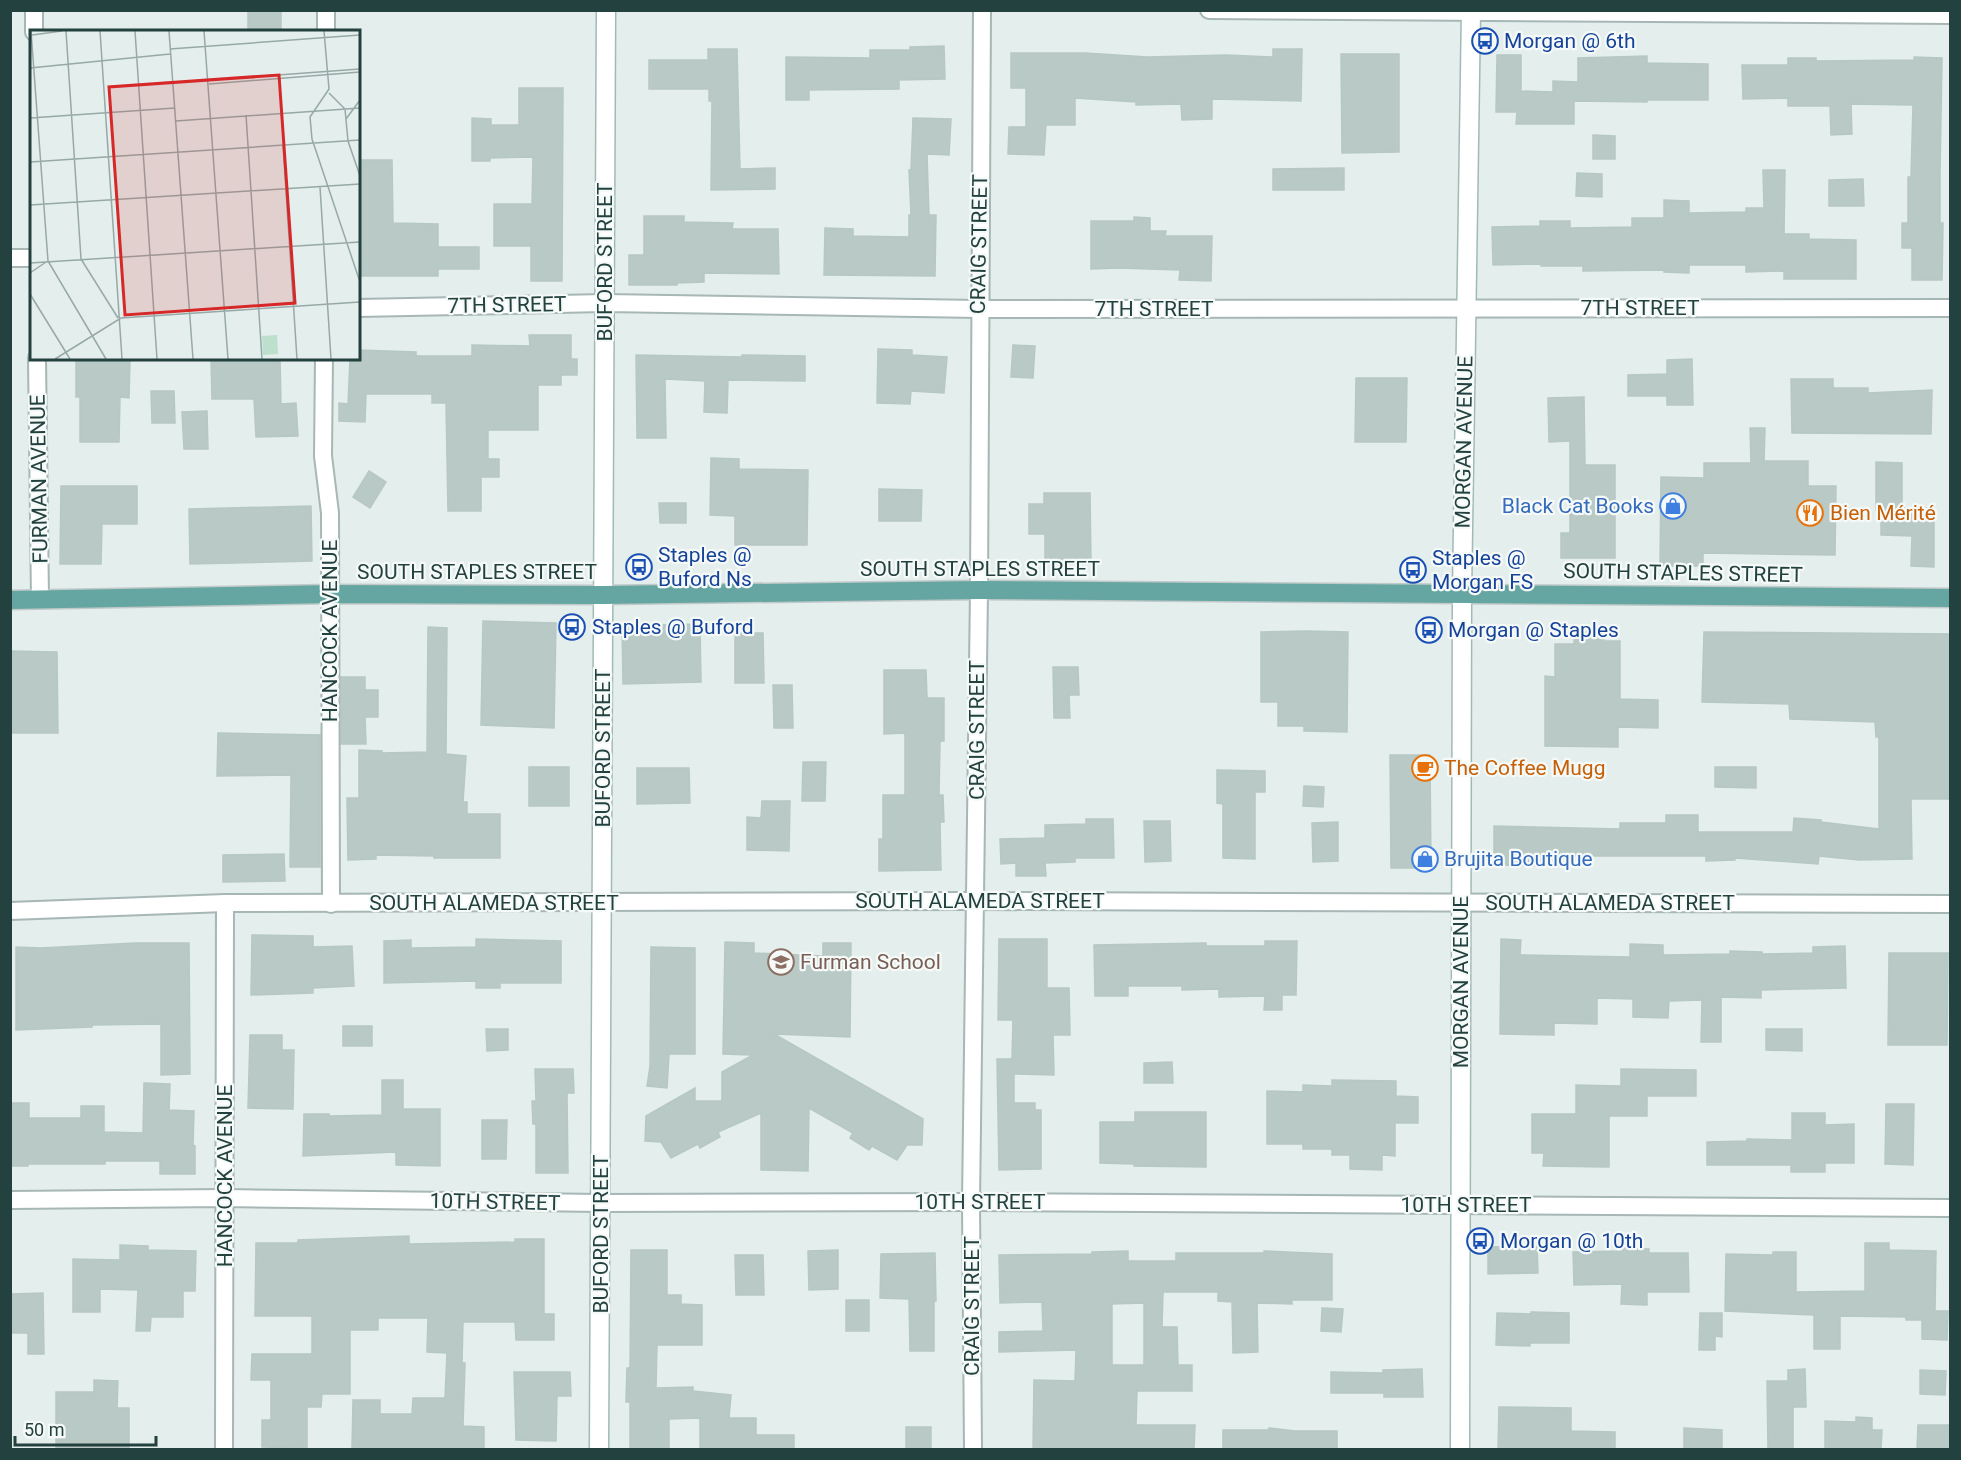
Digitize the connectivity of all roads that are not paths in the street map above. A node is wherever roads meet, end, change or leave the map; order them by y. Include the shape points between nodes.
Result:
1 (34, 10) edge
2 (326, 10) edge
3 (606, 10) edge
4 (982, 10) edge
5 (1209, 10) edge
6 (1471, 12) edge
7 (1950, 15) edge
8 (34, 30) edge
9 (326, 30) edge
10 (10, 258) edge
11 (30, 258) edge
12 (605, 303) junction
13 (360, 308) edge
14 (1466, 308) junction
15 (1950, 308) edge
16 (979, 309) junction
17 (37, 360) edge
18 (324, 360) edge
19 (978, 590) junction
20 (1462, 593) junction
21 (331, 594) junction
22 (603, 595) junction
23 (1950, 598) edge
24 (40, 599) junction
25 (10, 600) edge
26 (976, 901) junction
27 (602, 902) junction
28 (1462, 902) junction
29 (225, 903) junction
30 (331, 904) junction
31 (1950, 904) edge
32 (10, 911) edge
33 (225, 1198) junction
34 (10, 1200) edge
35 (971, 1202) junction
36 (601, 1203) junction
37 (1461, 1205) junction
38 (1950, 1208) edge
39 (224, 1449) edge
40 (599, 1449) edge
41 (973, 1449) edge
42 (1460, 1449) edge

1 - 8 street
2 - 9 street
3 - 12 street, BUFORD STREET
4 - 16 street, CRAIG STREET
5 - 6 street
6 - 7 street
6 - 14 street, MORGAN AVENUE
10 - 11 street
12 - 13 street, 7TH STREET
12 - 16 street, 7TH STREET
12 - 22 street, BUFORD STREET
14 - 15 street, 7TH STREET
14 - 16 street, 7TH STREET
14 - 20 street, MORGAN AVENUE
16 - 19 street, CRAIG STREET
17 - 24 street, FURMAN AVENUE
18 - 21 street, HANCOCK AVENUE via 323,456 330,513
19 - 20 main road, SOUTH STAPLES STREET
19 - 22 main road, SOUTH STAPLES STREET
19 - 26 street, CRAIG STREET
20 - 23 main road, SOUTH STAPLES STREET
20 - 28 street, MORGAN AVENUE
21 - 22 main road, SOUTH STAPLES STREET
21 - 24 main road, SOUTH STAPLES STREET
21 - 30 street, HANCOCK AVENUE
22 - 27 street, BUFORD STREET
24 - 25 main road, SOUTH STAPLES STREET
26 - 27 street, SOUTH ALAMEDA STREET
26 - 28 street, SOUTH ALAMEDA STREET
26 - 35 street, CRAIG STREET
27 - 30 street, SOUTH ALAMEDA STREET
27 - 36 street, BUFORD STREET
28 - 31 street, SOUTH ALAMEDA STREET
28 - 37 street, MORGAN AVENUE
29 - 30 street, SOUTH ALAMEDA STREET
29 - 32 street, SOUTH ALAMEDA STREET
29 - 33 street, HANCOCK AVENUE
33 - 34 street, 10TH STREET
33 - 36 street, 10TH STREET
33 - 39 street, HANCOCK AVENUE
35 - 36 street, 10TH STREET
35 - 37 street, 10TH STREET
35 - 41 street, CRAIG STREET
36 - 40 street, BUFORD STREET
37 - 38 street, 10TH STREET
37 - 42 street, MORGAN AVENUE

